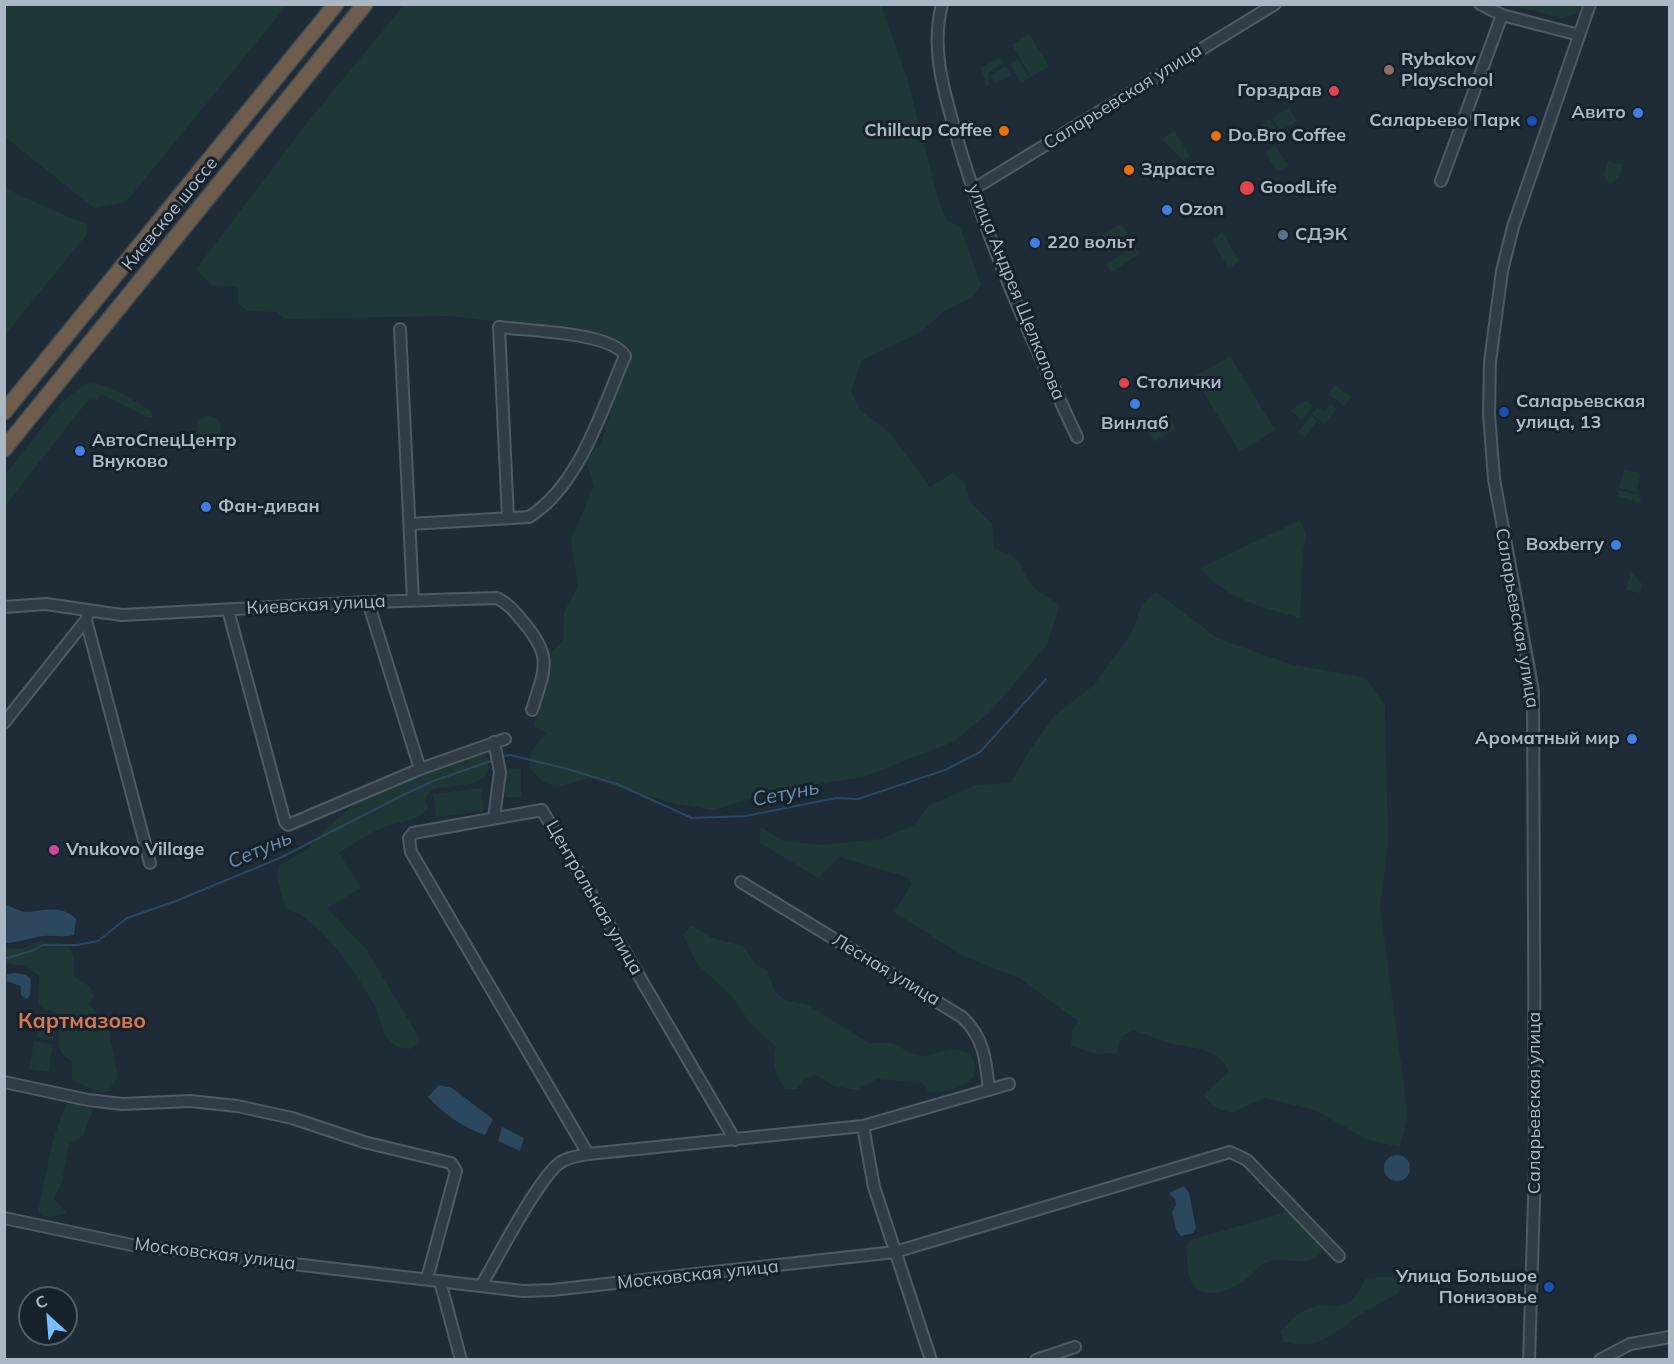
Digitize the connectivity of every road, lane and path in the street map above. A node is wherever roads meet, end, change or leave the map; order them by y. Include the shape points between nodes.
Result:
1 (336, 4) edge
2 (365, 4) edge
3 (942, 4) edge
4 (1275, 4) edge
5 (1480, 4) edge
6 (1590, 4) edge
7 (1502, 15) junction
8 (1579, 34) junction
9 (1441, 181) dead end
10 (972, 190) junction
11 (400, 329) dead end
12 (4, 412) edge
13 (1077, 437) dead end
14 (4, 448) edge
15 (508, 518) junction
16 (410, 524) junction
17 (413, 600) junction
18 (368, 602) junction
19 (4, 606) edge
20 (228, 610) junction
21 (88, 616) junction
22 (532, 710) dead end
23 (4, 723) edge
24 (505, 739) dead end
25 (494, 742) junction
26 (420, 769) junction
27 (494, 818) junction
28 (150, 863) dead end
29 (741, 882) dead end
30 (4, 1082) edge
31 (1009, 1084) dead end
32 (989, 1090) junction
33 (863, 1126) junction
34 (735, 1140) junction
35 (588, 1154) junction
36 (4, 1218) edge
37 (895, 1252) junction
38 (1339, 1256) dead end
39 (427, 1279) junction
40 (440, 1281) junction
41 (482, 1284) junction
42 (1670, 1337) edge
43 (1075, 1347) dead end
44 (461, 1359) edge
45 (931, 1359) edge
46 (1036, 1359) edge
47 (1529, 1359) edge
48 (1600, 1359) edge

1 - 12 highway, Киевское шоссе
2 - 14 highway, Киевское шоссе
3 - 10 street, улица Андрея Щелкалова via 937,52 942,85
4 - 10 street, Саларьевская улица
5 - 7 street
6 - 8 street, Саларьевская улица
7 - 8 street
7 - 9 street
8 - 47 street, Саларьевская улица via 1513,227 1502,271 1490,362 1494,479 1533,691 1535,1168
10 - 13 street, улица Андрея Щелкалова via 1010,288
11 - 16 street
15 - 15 street via 499,327 604,340 621,349 625,356 578,461 562,487 529,517
15 - 16 street
16 - 17 street
17 - 18 street, Киевская улица
17 - 22 street, Киевская улица via 497,598 507,604 543,650 544,671
18 - 20 street, Киевская улица
18 - 26 street
19 - 21 street, Киевская улица via 46,604 81,608
20 - 21 street, Киевская улица
20 - 26 street via 285,822 291,825
21 - 23 street
21 - 28 street
24 - 25 street
25 - 26 street
25 - 27 street via 500,772
27 - 34 street, Центральная улица via 539,810 544,813
27 - 35 street, Центральная улица via 421,829 413,832 409,844
29 - 32 street, Лесная улица via 962,1017 981,1041
30 - 39 street via 122,1104 190,1101 237,1106 451,1163 456,1171
31 - 32 street
32 - 33 street
33 - 34 street
33 - 37 street via 874,1187
34 - 35 street
35 - 41 street via 568,1159 550,1172
36 - 39 street, Московская улица via 132,1245
37 - 38 street, Московская улица via 1230,1152 1247,1160
37 - 41 street, Московская улица via 552,1290 523,1291
37 - 45 street
39 - 40 street, Московская улица
40 - 41 street, Московская улица
40 - 44 street
42 - 48 street via 1630,1344
43 - 46 street

